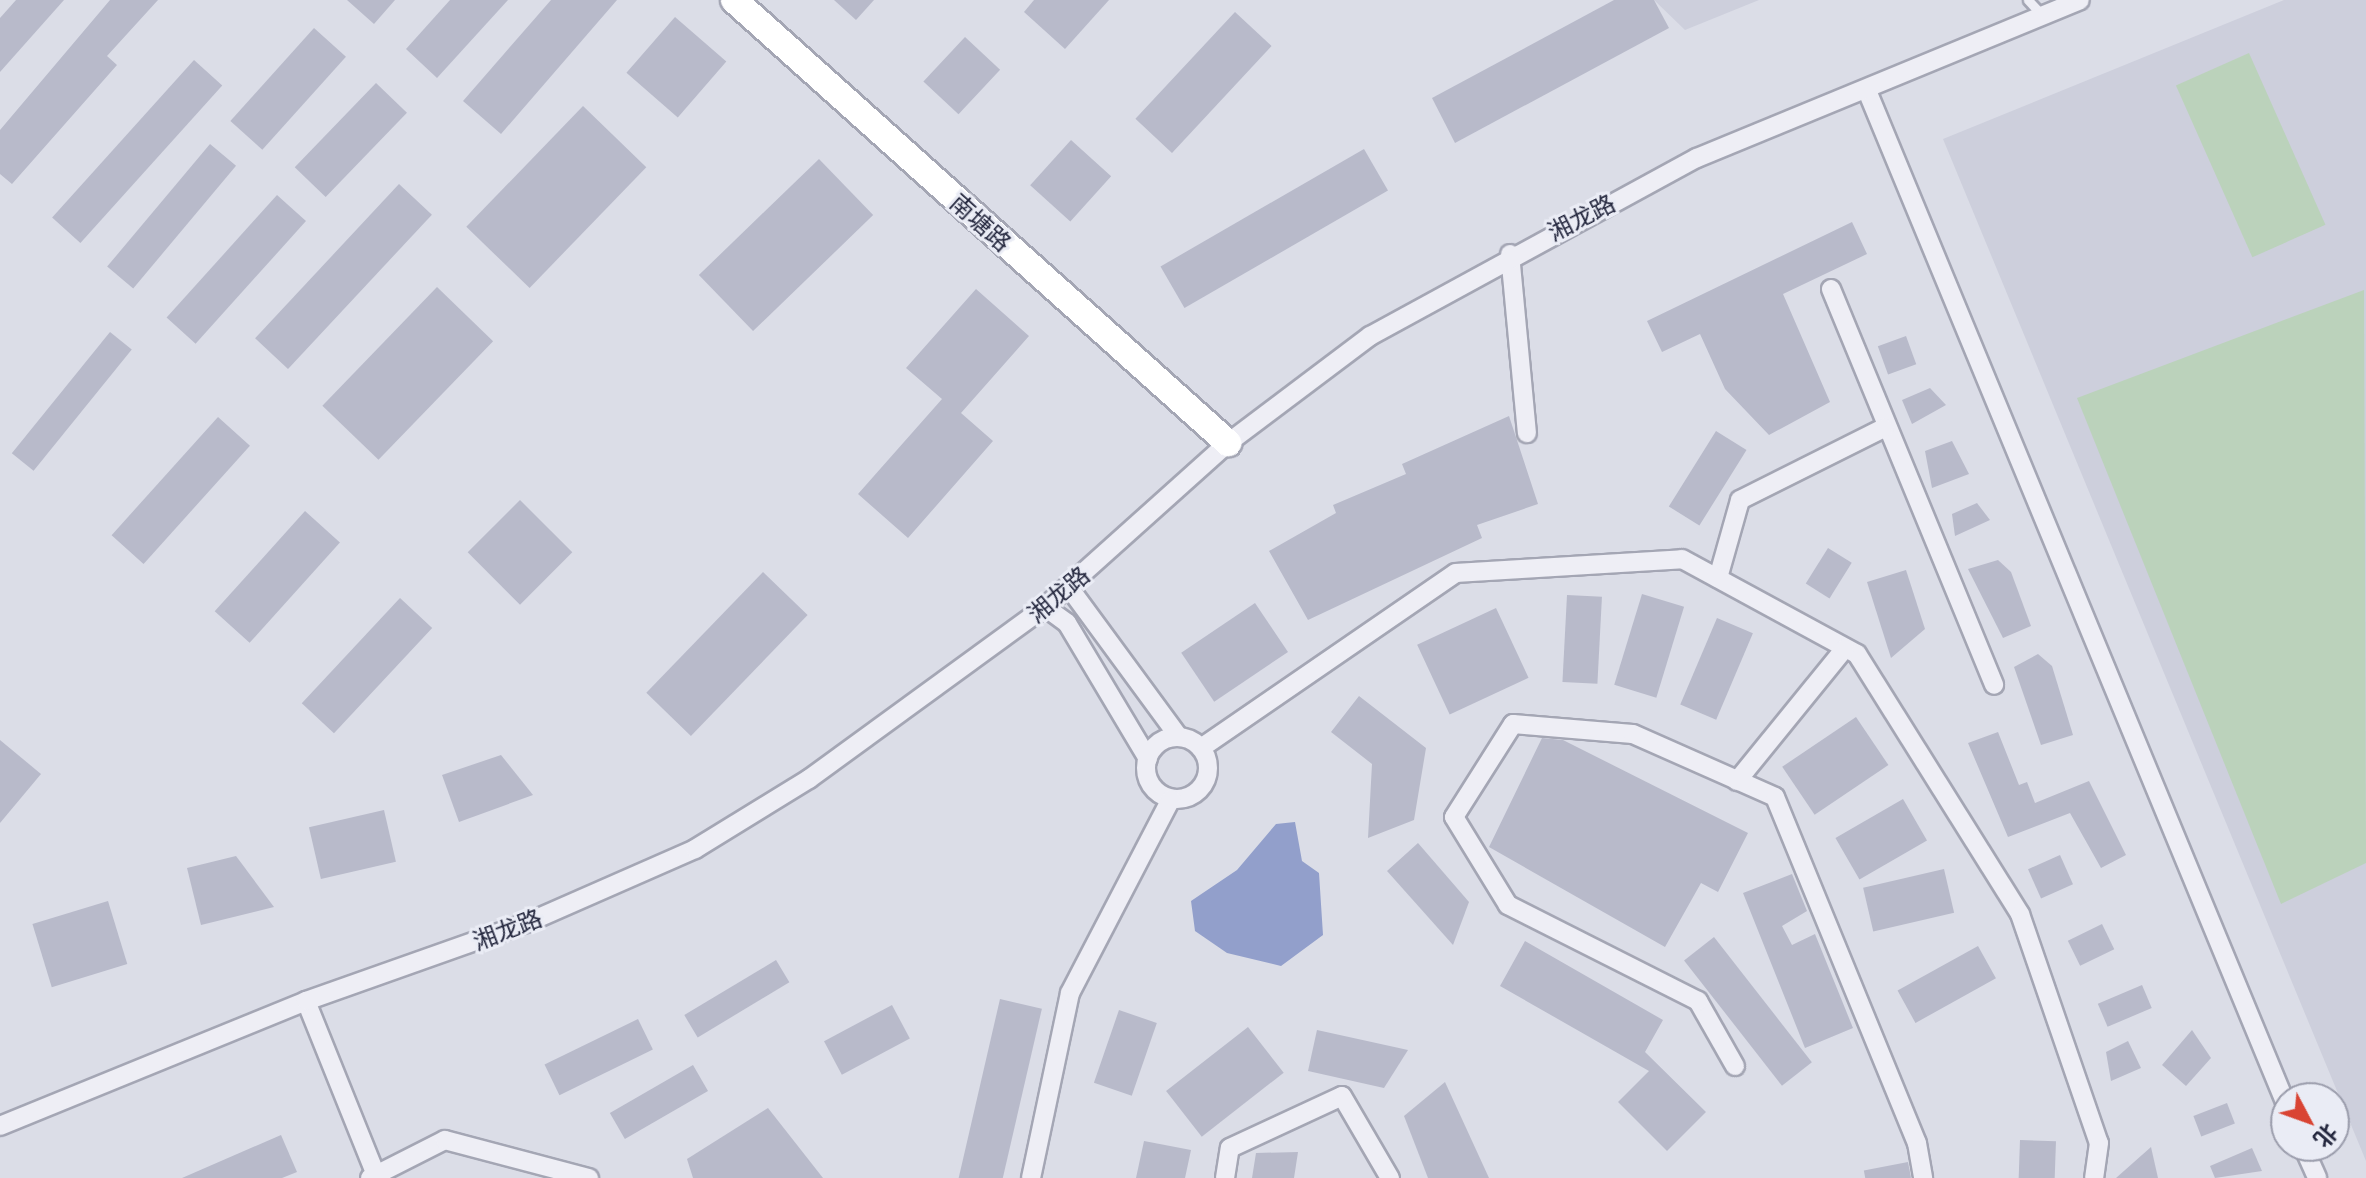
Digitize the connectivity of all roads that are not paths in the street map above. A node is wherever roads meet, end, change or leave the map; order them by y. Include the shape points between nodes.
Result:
1 (734, 0) edge
2 (2028, 0) edge
3 (2080, 0) edge
4 (2042, 15) junction
5 (1868, 93) junction
6 (1510, 254) junction
7 (1831, 289) dead end
8 (1884, 428) junction
9 (1527, 433) dead end
10 (1228, 443) junction
11 (1718, 578) junction
12 (1068, 586) junction
13 (1045, 607) junction
14 (1845, 648) junction
15 (1994, 685) dead end
16 (1179, 737) junction
17 (1201, 748) junction
18 (1148, 759) junction
19 (1737, 781) junction
20 (1171, 799) junction
21 (306, 1001) junction
22 (1735, 1066) dead end
23 (2277, 1082) edge
24 (0, 1126) edge
25 (373, 1176) edge
26 (589, 1178) edge
27 (1031, 1178) edge
28 (1225, 1178) edge
29 (1390, 1178) edge
30 (1923, 1178) edge
31 (2094, 1178) edge

1 - 10 street, 南塘路
2 - 4 lane
3 - 4 street, 湘龙路
4 - 5 street, 湘龙路
5 - 6 street, 湘龙路 via 1697,158
5 - 23 street
6 - 9 street
6 - 10 street, 湘龙路 via 1370,336
7 - 8 street
8 - 11 street via 1740,500
8 - 15 street
10 - 12 street, 湘龙路
11 - 14 street
11 - 17 street via 1682,559 1456,573
12 - 13 street, 湘龙路
12 - 16 street
13 - 18 street via 1067,623
13 - 21 street, 湘龙路 via 809,779 695,849 529,922
14 - 19 street
14 - 31 street via 1857,654 2020,914 2099,1143
16 - 17 street
16 - 18 street via 1157,744
17 - 20 street via 1208,765 1203,785
18 - 20 street via 1149,783
19 - 22 street via 1633,734 1513,724 1454,817 1508,905 1698,1001
19 - 30 street via 1775,797 1917,1143
20 - 27 street via 1070,993
21 - 24 street, 湘龙路
21 - 25 street
25 - 26 street via 445,1140
28 - 29 street via 1230,1148 1342,1096

